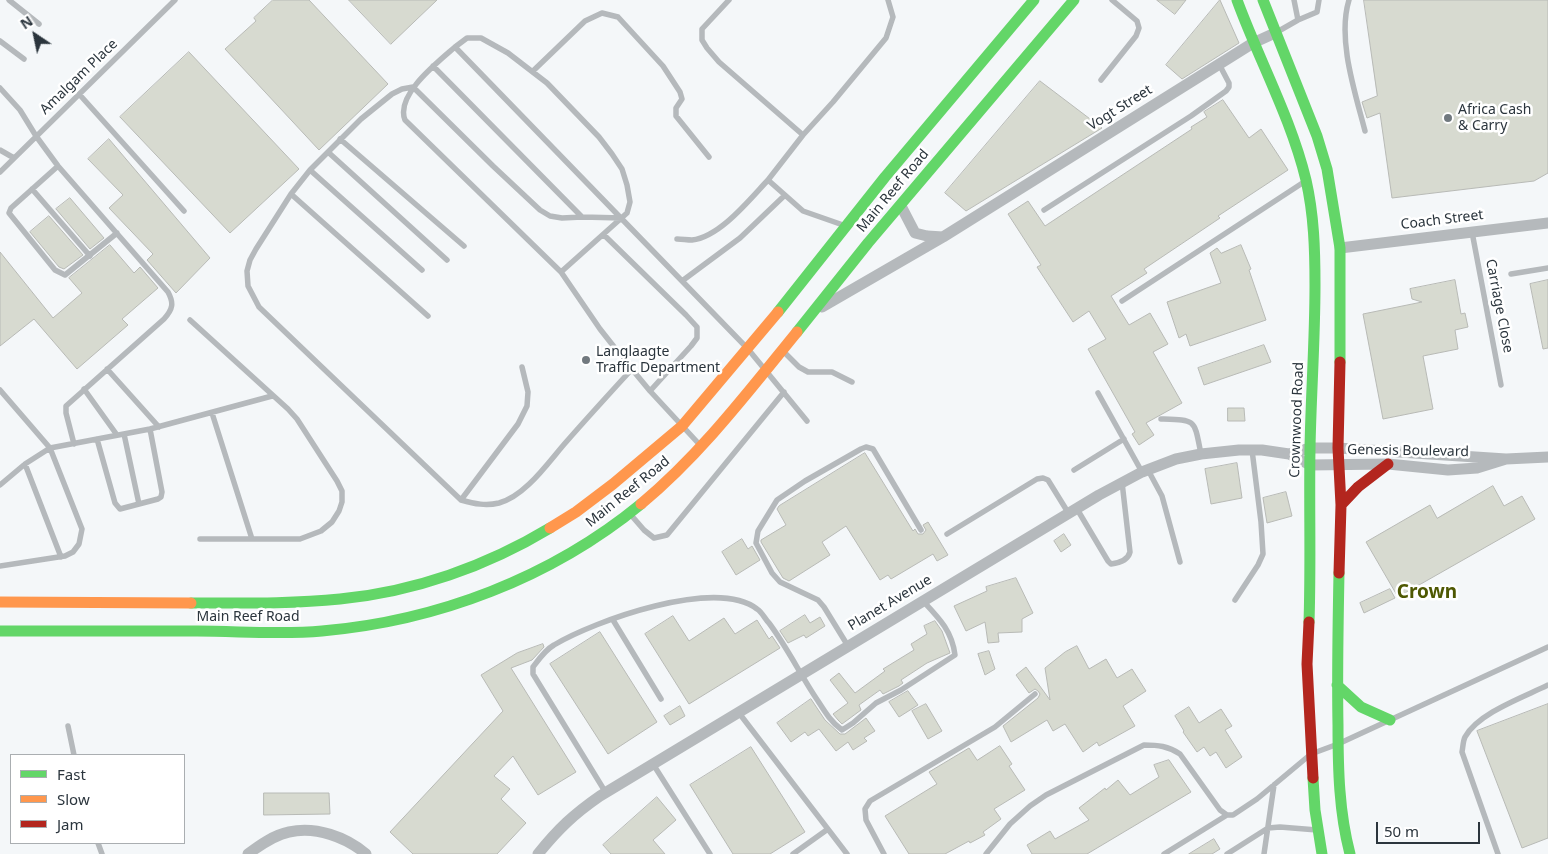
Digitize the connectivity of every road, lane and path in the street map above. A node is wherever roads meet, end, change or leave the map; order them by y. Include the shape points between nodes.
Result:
1 (10, 0) edge
2 (175, 0) edge
3 (729, 0) edge
4 (888, 0) edge
5 (1034, 0) edge
6 (1074, 0) edge
7 (1112, 0) edge
8 (1237, 0) edge
9 (1263, 0) edge
10 (1294, 0) edge
11 (1319, 0) edge
12 (1349, 0) edge
13 (1298, 20) junction
14 (39, 24) dead end
15 (1275, 33) junction
16 (0, 41) edge
17 (1253, 43) junction
18 (455, 47) junction
19 (24, 59) dead end
20 (1219, 64) junction
21 (433, 66) junction
22 (533, 71) junction
23 (1102, 80) dead end
24 (414, 87) junction
25 (0, 88) edge
26 (79, 94) junction
27 (1365, 131) dead end
28 (803, 135) junction
29 (36, 136) junction
30 (340, 139) junction
31 (0, 150) edge
32 (328, 152) junction
33 (709, 157) dead end
34 (14, 158) junction
35 (58, 166) junction
36 (310, 170) junction
37 (0, 172) edge
38 (768, 180) junction
39 (1306, 181) junction
40 (32, 190) junction
41 (291, 194) junction
42 (784, 196) junction
43 (901, 206) junction
44 (1044, 210) dead end
45 (184, 211) dead end
46 (582, 218) junction
47 (622, 218) junction
48 (1548, 223) edge
49 (1472, 232) junction
50 (117, 233) junction
51 (604, 234) junction
52 (858, 235) junction
53 (943, 237) junction
54 (676, 239) dead end
55 (464, 246) dead end
56 (1340, 248) junction
57 (90, 256) junction
58 (447, 260) dead end
59 (1548, 268) edge
60 (422, 270) dead end
61 (561, 272) junction
62 (1512, 274) dead end
63 (682, 281) junction
64 (1122, 301) dead end
65 (814, 311) junction
66 (428, 316) dead end
67 (190, 320) dead end
68 (748, 349) junction
69 (783, 350) junction
70 (522, 367) dead end
71 (107, 369) junction
72 (632, 369) junction
73 (767, 370) junction
74 (852, 382) dead end
75 (1501, 385) dead end
76 (84, 389) junction
77 (0, 390) edge
78 (650, 391) junction
79 (784, 392) junction
80 (1098, 393) dead end
81 (272, 396) junction
82 (212, 413) junction
83 (1161, 419) dead end
84 (807, 421) dead end
85 (682, 426) junction
86 (159, 427) junction
87 (150, 429) junction
88 (124, 434) junction
89 (117, 435) junction
90 (97, 439) junction
91 (1124, 439) junction
92 (74, 444) junction
93 (702, 447) junction
94 (50, 448) junction
95 (1310, 448) junction
96 (1338, 448) junction
97 (1252, 450) junction
98 (1201, 454) junction
99 (1289, 454) junction
100 (1548, 458) edge
101 (1506, 460) junction
102 (25, 464) junction
103 (1388, 464) junction
104 (1310, 465) junction
105 (1338, 465) junction
106 (1074, 470) dead end
107 (1145, 471) junction
108 (1122, 482) junction
109 (0, 485) edge
110 (461, 500) junction
111 (139, 504) junction
112 (1340, 505) junction
113 (1073, 511) junction
114 (630, 513) junction
115 (921, 530) dead end
116 (947, 534) dead end
117 (200, 539) dead end
118 (252, 539) junction
119 (61, 557) junction
120 (0, 559) edge
121 (1180, 562) dead end
122 (3, 566) edge
123 (1235, 600) dead end
124 (923, 601) junction
125 (0, 602) edge
126 (613, 620) junction
127 (0, 631) edge
128 (848, 646) junction
129 (1548, 646) edge
130 (800, 674) junction
131 (1337, 685) junction
132 (1548, 685) edge
133 (1035, 694) dead end
134 (661, 700) dead end
135 (738, 712) junction
136 (1390, 720) junction
137 (68, 726) dead end
138 (1338, 744) junction
139 (74, 754) edge
140 (1311, 754) junction
141 (653, 764) junction
142 (1274, 785) junction
143 (606, 793) junction
144 (1227, 815) junction
145 (1268, 828) junction
146 (828, 829) junction
147 (1318, 830) junction
148 (248, 854) edge
149 (366, 854) edge
150 (538, 854) edge
151 (710, 854) edge
152 (793, 854) edge
153 (847, 854) edge
154 (884, 854) edge
155 (986, 854) edge
156 (1164, 854) edge
157 (1226, 854) edge
158 (1264, 854) edge
159 (1322, 854) edge
160 (1350, 854) edge
161 (1498, 854) edge

1 - 14 lane
2 - 26 lane, Amalgam Place
3 - 28 lane via 702,29 702,40 719,62
4 - 28 lane via 893,17 886,38
5 - 52 main road, Main Reef Road via 885,177
6 - 43 main road, Main Reef Road
7 - 23 lane via 1137,21 1139,28
8 - 17 main road, Crownwood Road
9 - 15 main road
10 - 13 lane
11 - 13 lane, Vogt Street via 1317,12
12 - 27 lane via 1345,25 1348,52
13 - 15 lane, Vogt Street
15 - 17 street, Vogt Street
15 - 56 main road via 1327,169
16 - 19 lane
17 - 20 street, Vogt Street
17 - 39 main road, Crownwood Road via 1291,130
18 - 21 lane
18 - 22 lane via 467,38 482,38
18 - 47 lane
20 - 44 lane via 1229,83 1226,91
20 - 53 street, Vogt Street
21 - 24 lane
21 - 46 lane
22 - 33 lane via 585,21 602,13 618,17 663,66 680,92 682,100 676,108 676,116
22 - 47 lane via 599,137 622,169 630,202
24 - 30 lane via 392,94
24 - 46 lane via 540,210 550,216
24 - 61 lane via 403,110 405,120
25 - 29 lane via 20,110
26 - 29 lane, Amalgam Place
26 - 45 lane
28 - 38 lane
29 - 34 lane, Amalgam Place
29 - 35 lane
30 - 32 lane
30 - 55 lane
31 - 34 lane
32 - 36 lane
32 - 58 lane
34 - 37 lane, Amalgam Place
35 - 40 lane
35 - 50 lane
36 - 41 lane
36 - 60 lane
38 - 42 lane
38 - 54 lane via 719,228 694,240
39 - 64 lane
39 - 95 main road, Crownwood Road via 1314,241 1315,332
40 - 57 lane
40 - 57 lane via 9,213 55,270 65,275
41 - 66 lane
41 - 110 lane via 250,260 247,271 251,294 259,307
42 - 52 lane via 802,211
42 - 63 lane via 740,238
43 - 52 main road, Main Reef Road
43 - 53 street via 915,232
46 - 47 lane
47 - 51 lane
47 - 63 lane
48 - 49 street, Coach Street
49 - 56 street, Coach Street
49 - 75 lane, Carriage Close
50 - 57 lane
50 - 71 lane via 168,292 173,303 171,312
51 - 61 lane
51 - 78 lane via 697,327 697,338
52 - 65 main road, Main Reef Road
52 - 68 main road, Main Reef Road
53 - 65 street, Vogt Street
56 - 96 main road
59 - 62 lane
61 - 72 lane via 600,330
63 - 68 lane
65 - 69 main road, Main Reef Road
67 - 81 lane
68 - 73 lane
68 - 85 main road, Main Reef Road
69 - 73 main road, Main Reef Road
69 - 74 lane via 808,372 832,372
70 - 110 lane via 528,392 527,406 518,424
71 - 76 lane
71 - 86 lane
72 - 78 lane
72 - 110 lane via 520,492 501,503 481,505
73 - 79 lane
73 - 93 main road, Main Reef Road
76 - 89 lane
76 - 92 lane via 66,406
77 - 94 lane
78 - 85 lane
79 - 84 lane
79 - 114 lane via 667,535 654,538
80 - 91 lane
81 - 82 lane
81 - 118 lane via 297,419 337,481 342,491 342,502 332,522 321,531 300,539
82 - 86 lane
82 - 118 lane
83 - 98 lane via 1192,422
85 - 93 lane
85 - 125 main road, Main Reef Road via 576,512 499,556 428,582 356,597 295,602
86 - 87 lane
87 - 88 lane
87 - 111 lane via 162,492 158,499
88 - 89 lane
88 - 111 lane
89 - 90 lane
90 - 92 lane
90 - 111 lane via 117,507
91 - 106 lane
91 - 107 lane
92 - 94 lane
93 - 114 main road, Main Reef Road
94 - 102 lane
94 - 119 lane via 82,529 79,544 73,552
95 - 96 street, Planet Avenue
95 - 99 street, Planet Avenue
95 - 104 main road, Crownwood Road
96 - 101 street, Genesis Boulevard
96 - 105 main road
97 - 98 street, Planet Avenue
97 - 99 street, Planet Avenue
97 - 123 lane via 1263,554
98 - 107 street, Planet Avenue
99 - 104 street, Planet Avenue
100 - 101 street, Genesis Boulevard
101 - 103 street, Genesis Boulevard via 1477,468 1448,470
102 - 109 lane
102 - 119 lane
103 - 105 street, Genesis Boulevard
103 - 112 main road via 1358,486
104 - 105 street, Planet Avenue
104 - 140 main road, Crownwood Road via 1311,565 1307,664
105 - 112 main road
107 - 108 street, Planet Avenue
107 - 121 lane via 1165,505
108 - 113 street, Planet Avenue
108 - 113 lane via 1130,552 1125,560 1111,564
112 - 131 main road
113 - 116 lane via 1048,480 1036,479
113 - 124 street, Planet Avenue
114 - 127 main road, Main Reef Road via 568,555 531,574 451,606 394,621 302,632
115 - 128 lane via 872,449 860,449 777,500 758,531 756,543 780,582 818,600
117 - 118 lane
119 - 122 lane
120 - 122 lane
124 - 128 street, Planet Avenue
124 - 130 lane via 942,621 954,644 955,654 876,703 842,730 833,724
126 - 130 lane via 681,599 743,601 758,609
126 - 134 lane
126 - 143 lane via 553,646 533,667 533,674
128 - 130 street, Planet Avenue
129 - 136 lane
130 - 135 street, Planet Avenue
131 - 136 main road via 1361,707
131 - 138 main road
132 - 161 lane via 1491,714 1473,727 1465,738 1462,752
133 - 154 lane via 995,727 870,801 864,810 866,820
135 - 141 street, Planet Avenue
135 - 146 lane
136 - 138 lane
137 - 139 lane
138 - 140 lane
138 - 160 main road via 1343,826
140 - 142 lane
140 - 147 main road, Crownwood Road
141 - 143 street, Planet Avenue
141 - 151 lane
142 - 144 lane via 1233,815
142 - 145 lane
143 - 150 street, Planet Avenue via 575,813
144 - 155 lane via 1180,754 1170,747 1144,745 1030,806 1010,824
144 - 156 lane
145 - 147 lane
145 - 157 lane
145 - 158 lane
146 - 152 lane
146 - 153 lane
147 - 159 main road, Crownwood Road
148 - 149 street via 268,840 289,832 311,830 334,835

